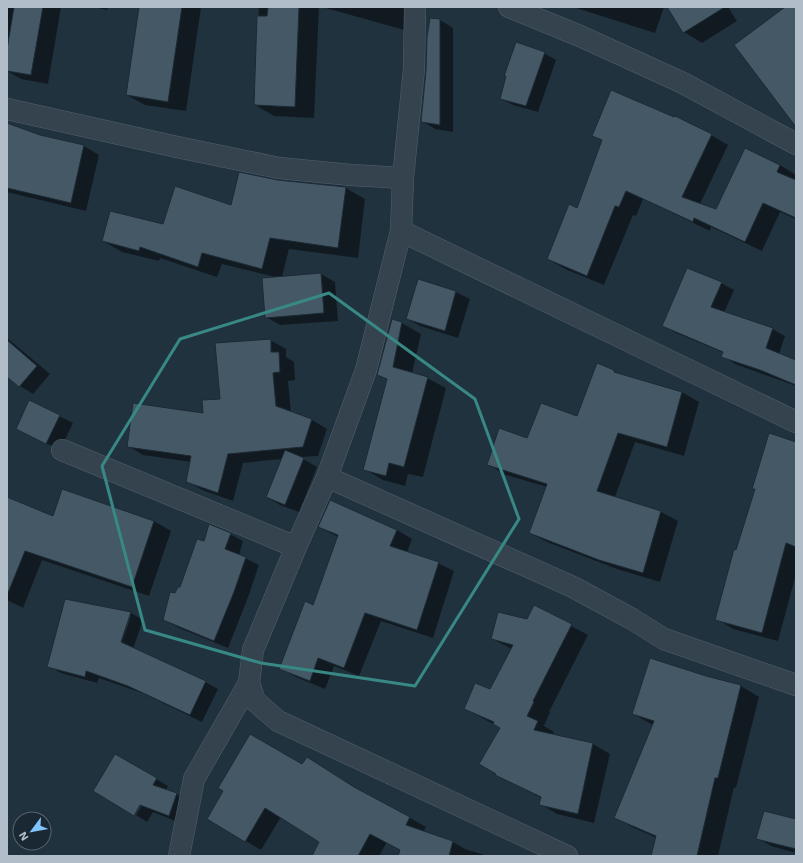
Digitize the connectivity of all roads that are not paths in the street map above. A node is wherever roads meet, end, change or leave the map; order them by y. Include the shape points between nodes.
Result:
1 (415, 7) edge
2 (509, 7) edge
3 (7, 109) edge
4 (796, 144) edge
5 (403, 178) junction
6 (401, 231) junction
7 (796, 422) edge
8 (62, 450) dead end
9 (327, 477) junction
10 (296, 547) junction
11 (249, 683) junction
12 (796, 685) edge
13 (179, 856) edge
14 (566, 856) edge

1 - 5 street via 414,69
2 - 4 street via 580,36 682,83
3 - 5 street via 177,148 279,168
5 - 6 street
6 - 7 street
6 - 9 street via 366,370
8 - 10 street
9 - 10 street
9 - 12 street via 573,587 664,639
10 - 11 street via 253,650
11 - 13 street via 194,779
11 - 14 street via 255,701 278,720

